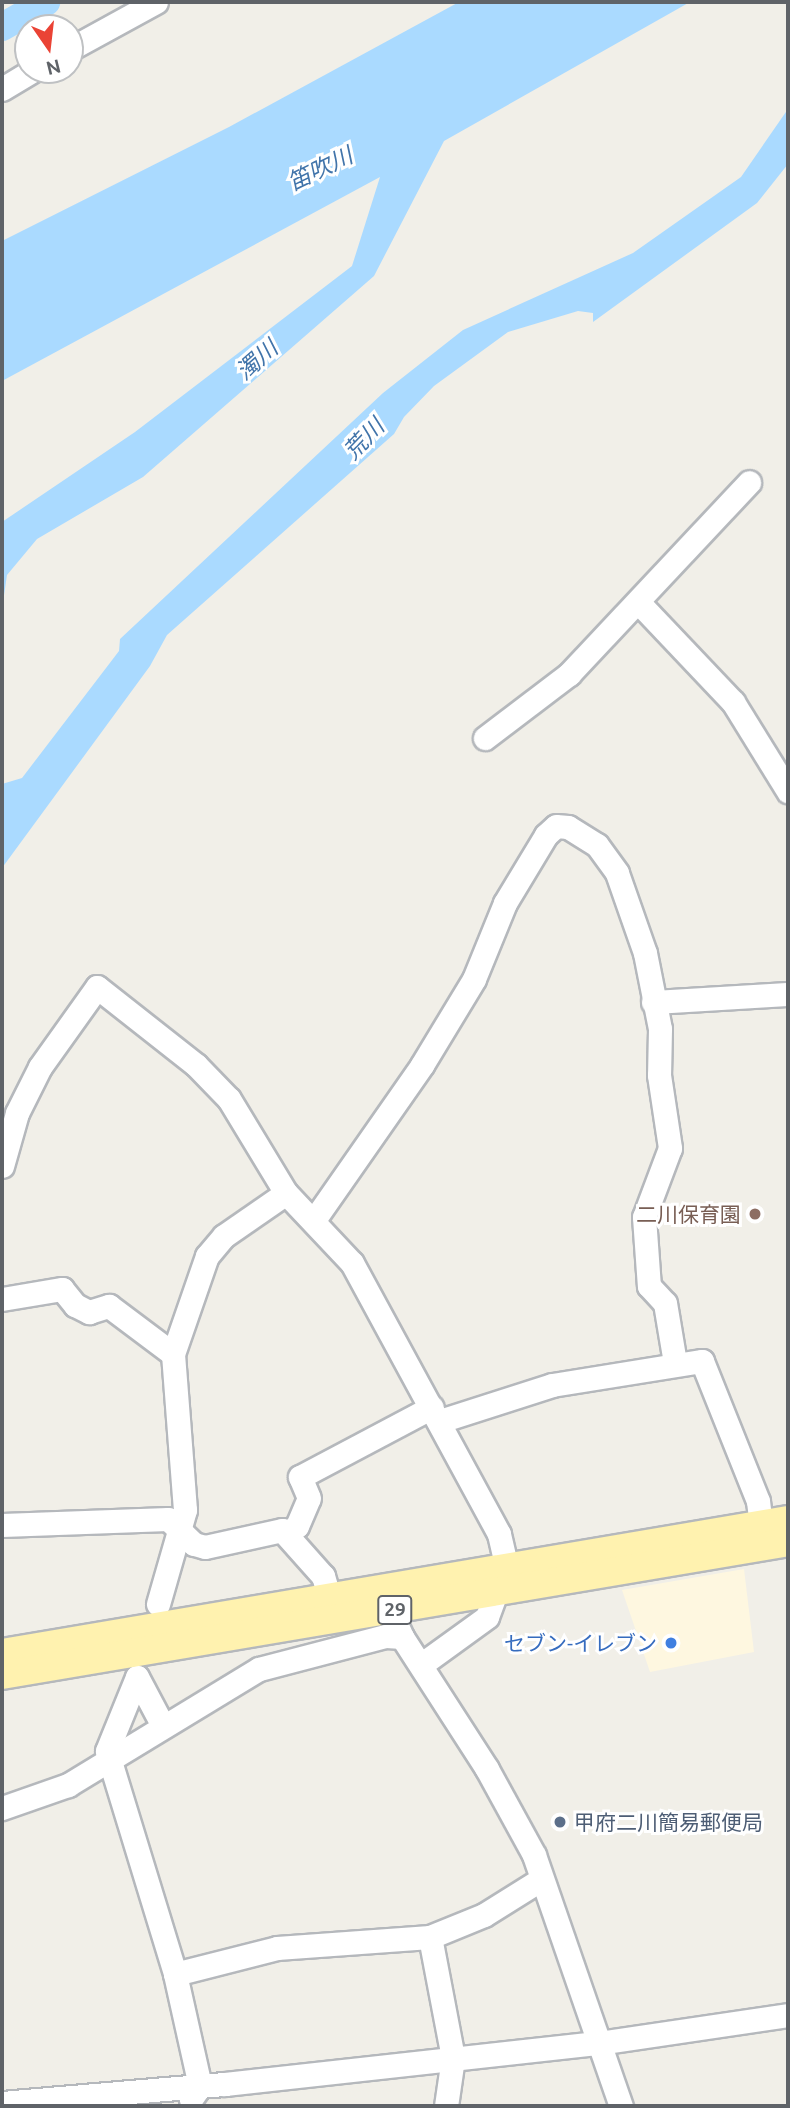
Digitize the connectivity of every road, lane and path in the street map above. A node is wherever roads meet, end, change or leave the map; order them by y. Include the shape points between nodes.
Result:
1 (156, 2) edge
2 (84, 41) edge
3 (749, 482) dead end
4 (639, 603) junction
5 (485, 738) dead end
6 (785, 775) edge
7 (788, 994) edge
8 (653, 1002) junction
9 (2, 1166) edge
10 (285, 1193) junction
11 (314, 1220) junction
12 (2, 1299) edge
13 (173, 1354) junction
14 (675, 1363) junction
15 (436, 1414) junction
16 (775, 1523) edge
17 (2, 1525) edge
18 (181, 1528) junction
19 (287, 1533) junction
20 (788, 1542) edge
21 (506, 1565) junction
22 (498, 1592) junction
23 (329, 1596) junction
24 (158, 1604) dead end
25 (390, 1610) junction
26 (402, 1637) junction
27 (2, 1653) edge
28 (422, 1664) junction
29 (2, 1675) edge
30 (163, 1724) junction
31 (109, 1761) junction
32 (2, 1808) edge
33 (540, 1880) junction
34 (430, 1937) junction
35 (175, 1974) junction
36 (788, 2015) edge
37 (599, 2043) junction
38 (453, 2058) junction
39 (200, 2086) junction
40 (2, 2103) edge
41 (150, 2106) edge
42 (446, 2106) edge
43 (621, 2106) edge

1 - 2 street
3 - 4 street
4 - 5 street via 569,674
4 - 6 street via 733,702
7 - 8 street
8 - 11 street via 645,953 617,873 584,835 556,826 505,903 474,979 422,1065
8 - 14 street via 660,1029 659,1074 670,1148 644,1217 649,1286 665,1303
9 - 10 street via 17,1112 40,1067 97,987 196,1065 229,1099
10 - 11 street
10 - 13 street via 224,1236 207,1256
11 - 15 street via 352,1263
12 - 13 street via 62,1289 75,1305 89,1312 110,1306
13 - 18 street via 186,1510
14 - 15 street via 551,1385
14 - 16 street via 702,1362 758,1501
15 - 19 street via 300,1477 309,1497 297,1526
15 - 21 street via 499,1534
16 - 21 main road, 29
17 - 18 street via 155,1518 168,1519
18 - 19 street via 194,1544 205,1547
18 - 24 street
19 - 23 street via 323,1576
20 - 22 main road, 29
21 - 22 street
21 - 23 main road, 29
22 - 25 main road, 29
22 - 28 street via 487,1617
23 - 27 main road, 29
25 - 26 street
25 - 29 main road, 29
26 - 28 street
26 - 30 street via 386,1636 268,1666
28 - 33 street via 494,1781 534,1855
30 - 31 street
30 - 31 street via 136,1677 107,1751
31 - 32 street via 68,1785
31 - 35 street
33 - 34 street via 458,1929
33 - 37 street
34 - 35 street via 278,1948
34 - 38 street
35 - 39 street
36 - 37 street
37 - 38 street
37 - 43 street
38 - 39 street
38 - 42 street
39 - 40 street
39 - 41 street via 192,2099

